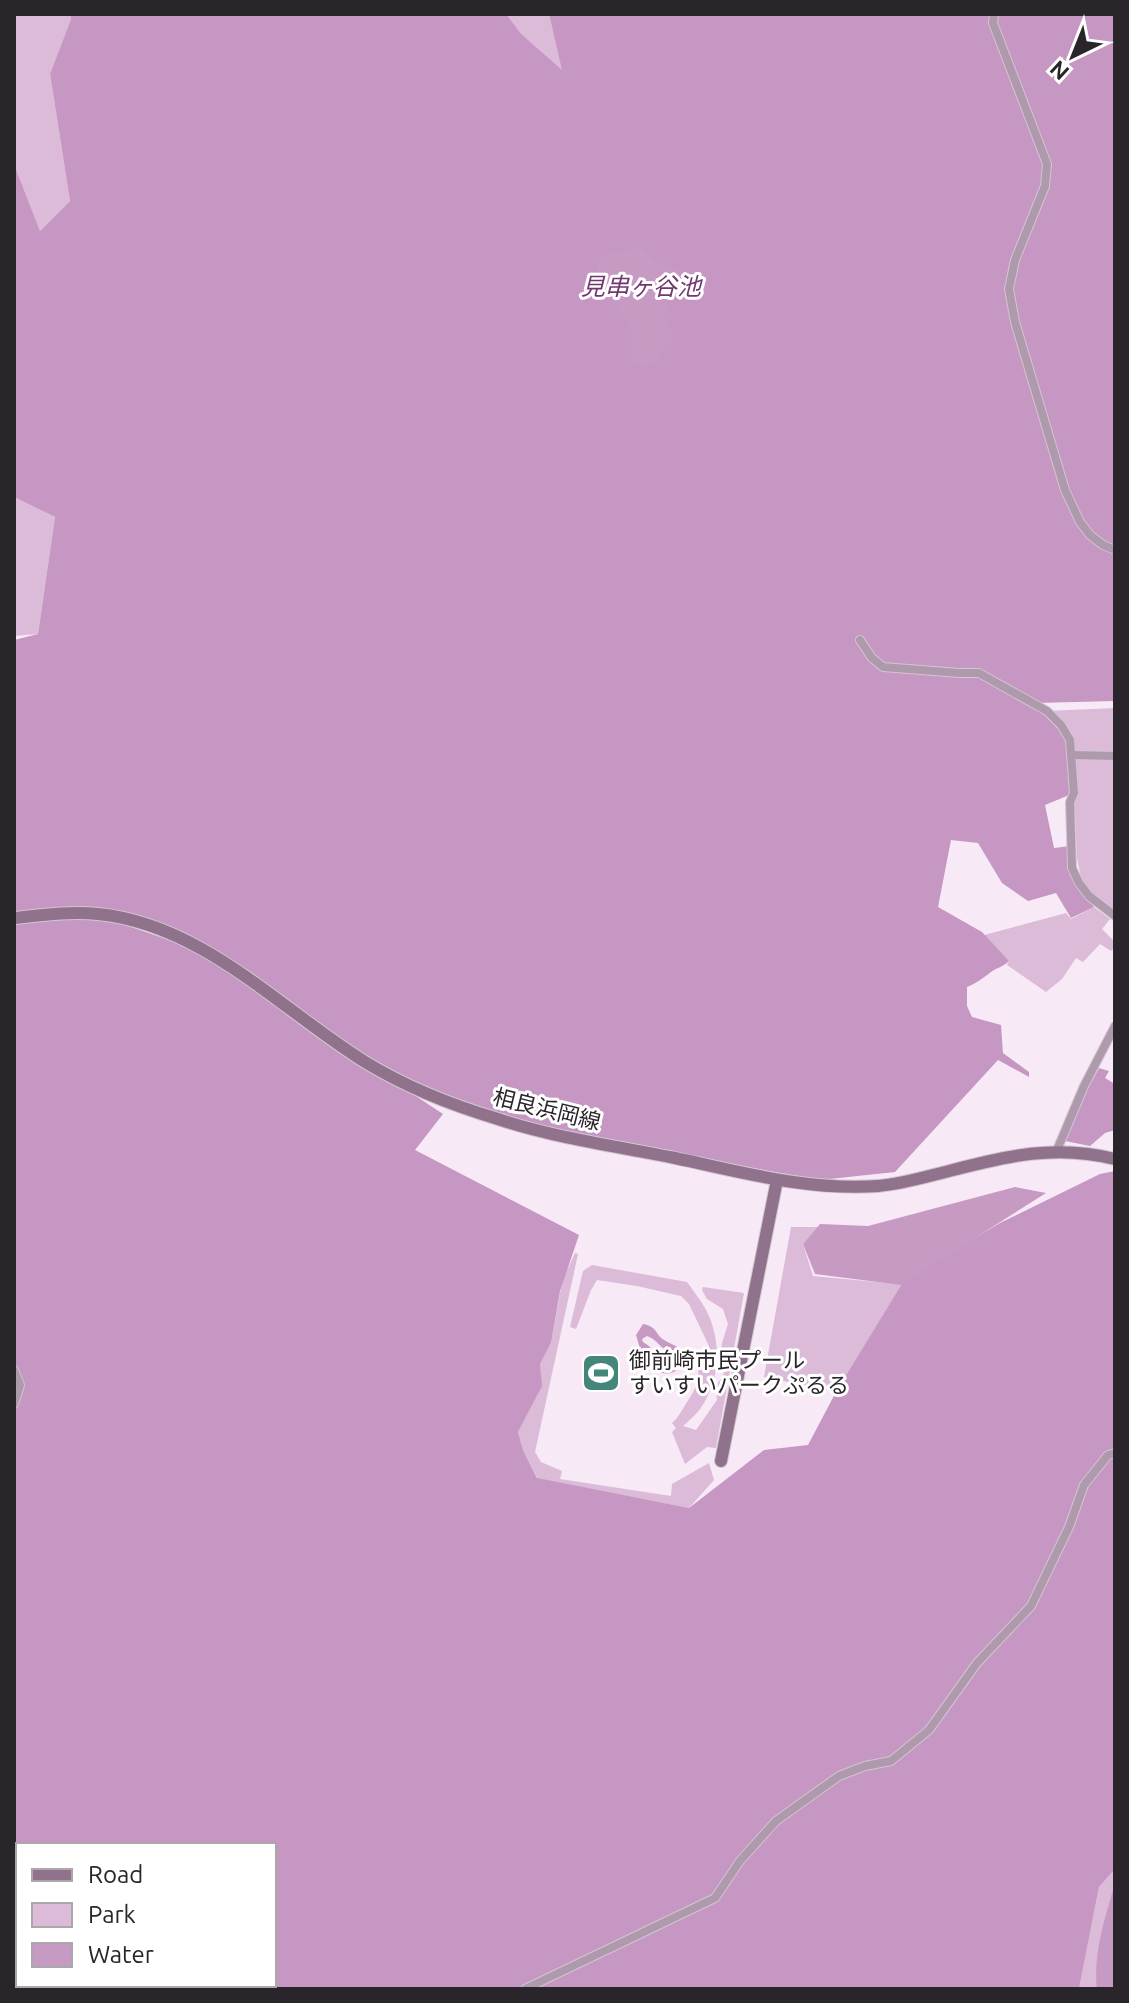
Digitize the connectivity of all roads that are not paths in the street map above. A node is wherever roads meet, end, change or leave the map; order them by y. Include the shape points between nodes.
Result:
1 (994, 14) edge
2 (1115, 550) edge
3 (860, 640) dead end
4 (1071, 755) junction
5 (1115, 756) edge
6 (1115, 916) edge
7 (14, 918) edge
8 (1115, 1026) edge
9 (1057, 1150) junction
10 (1115, 1159) edge
11 (777, 1180) junction
12 (14, 1370) edge
13 (14, 1404) edge
14 (1115, 1453) edge
15 (721, 1461) dead end
16 (525, 1989) edge

1 - 2 street via 1047,164 1045,186 1009,289 1015,322 1072,507 1090,535
3 - 4 street via 883,667 979,673 1047,711 1070,740
4 - 5 street
4 - 6 street via 1072,868 1089,896
7 - 11 main road, 相良浜岡線 via 99,914 168,931 222,961 365,1062 449,1103 550,1133
8 - 9 street
9 - 10 main road, 相良浜岡線
9 - 11 main road, 相良浜岡線 via 878,1186
11 - 15 main road
12 - 13 street via 20,1385
14 - 16 street via 1084,1485 1031,1606 977,1663 929,1730 891,1761 839,1776 776,1821 715,1898

